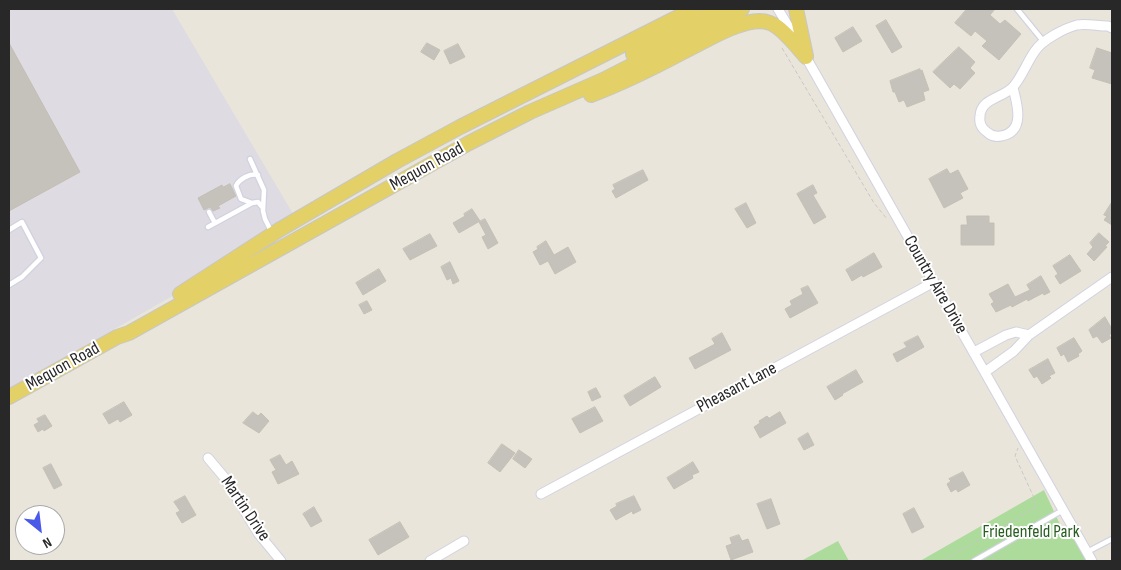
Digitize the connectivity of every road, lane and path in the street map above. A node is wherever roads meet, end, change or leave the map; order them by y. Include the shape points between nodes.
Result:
1 (694, 9) edge
2 (720, 9) edge
3 (742, 9) edge
4 (778, 9) edge
5 (796, 9) edge
6 (1017, 9) edge
7 (1112, 28) edge
8 (1044, 42) junction
9 (782, 47) dead end
10 (806, 57) junction
11 (1012, 88) junction
12 (574, 93) junction
13 (538, 109) junction
14 (250, 159) dead end
15 (258, 175) junction
16 (252, 203) junction
17 (263, 208) junction
18 (209, 212) dead end
19 (215, 222) junction
20 (890, 223) dead end
21 (208, 227) dead end
22 (9, 230) edge
23 (273, 234) junction
24 (1112, 277) edge
25 (934, 282) junction
26 (9, 285) edge
27 (1029, 334) junction
28 (117, 337) junction
29 (974, 352) junction
30 (985, 372) junction
31 (9, 397) edge
32 (1019, 447) dead end
33 (208, 458) dead end
34 (541, 494) dead end
35 (1063, 510) junction
36 (1112, 539) edge
37 (464, 541) dead end
38 (1087, 552) junction
39 (280, 561) edge
40 (430, 561) edge
41 (942, 561) edge
42 (974, 561) edge
43 (1092, 561) edge

1 - 23 main road, Mequon Road via 396,161
2 - 12 main road via 598,74
3 - 12 main road, Mequon Road
4 - 10 street, Country Aire Drive
5 - 10 main road
6 - 8 lane
7 - 8 street via 1077,25
8 - 11 street via 1036,49
9 - 20 path via 874,203
10 - 13 main road via 772,23 751,22 735,26 608,88 560,106
10 - 25 street, Country Aire Drive
11 - 11 street via 988,101 980,111 979,122 986,132 1004,136 1018,121
12 - 13 main road, Mequon Road
13 - 28 main road, Mequon Road via 469,143
14 - 15 lane
15 - 16 lane via 247,176 236,186 242,199
15 - 17 lane via 264,190
16 - 17 lane via 258,202
16 - 19 lane
17 - 23 lane
18 - 19 lane
19 - 21 lane
22 - 26 lane via 22,222 40,258 22,277
23 - 28 main road, Mequon Road via 126,327
24 - 27 street
25 - 29 street, Country Aire Drive
25 - 34 street, Pheasant Lane
27 - 29 street via 1016,332 1006,335
27 - 30 street via 1014,351
28 - 31 main road, Mequon Road
29 - 30 street, Country Aire Drive
30 - 35 street, Country Aire Drive
32 - 41 path via 1015,456 1035,500 1035,508
33 - 39 street, Martin Drive
35 - 38 street, Country Aire Drive
35 - 42 lane
36 - 38 lane
37 - 40 street
38 - 43 street, Country Aire Drive

